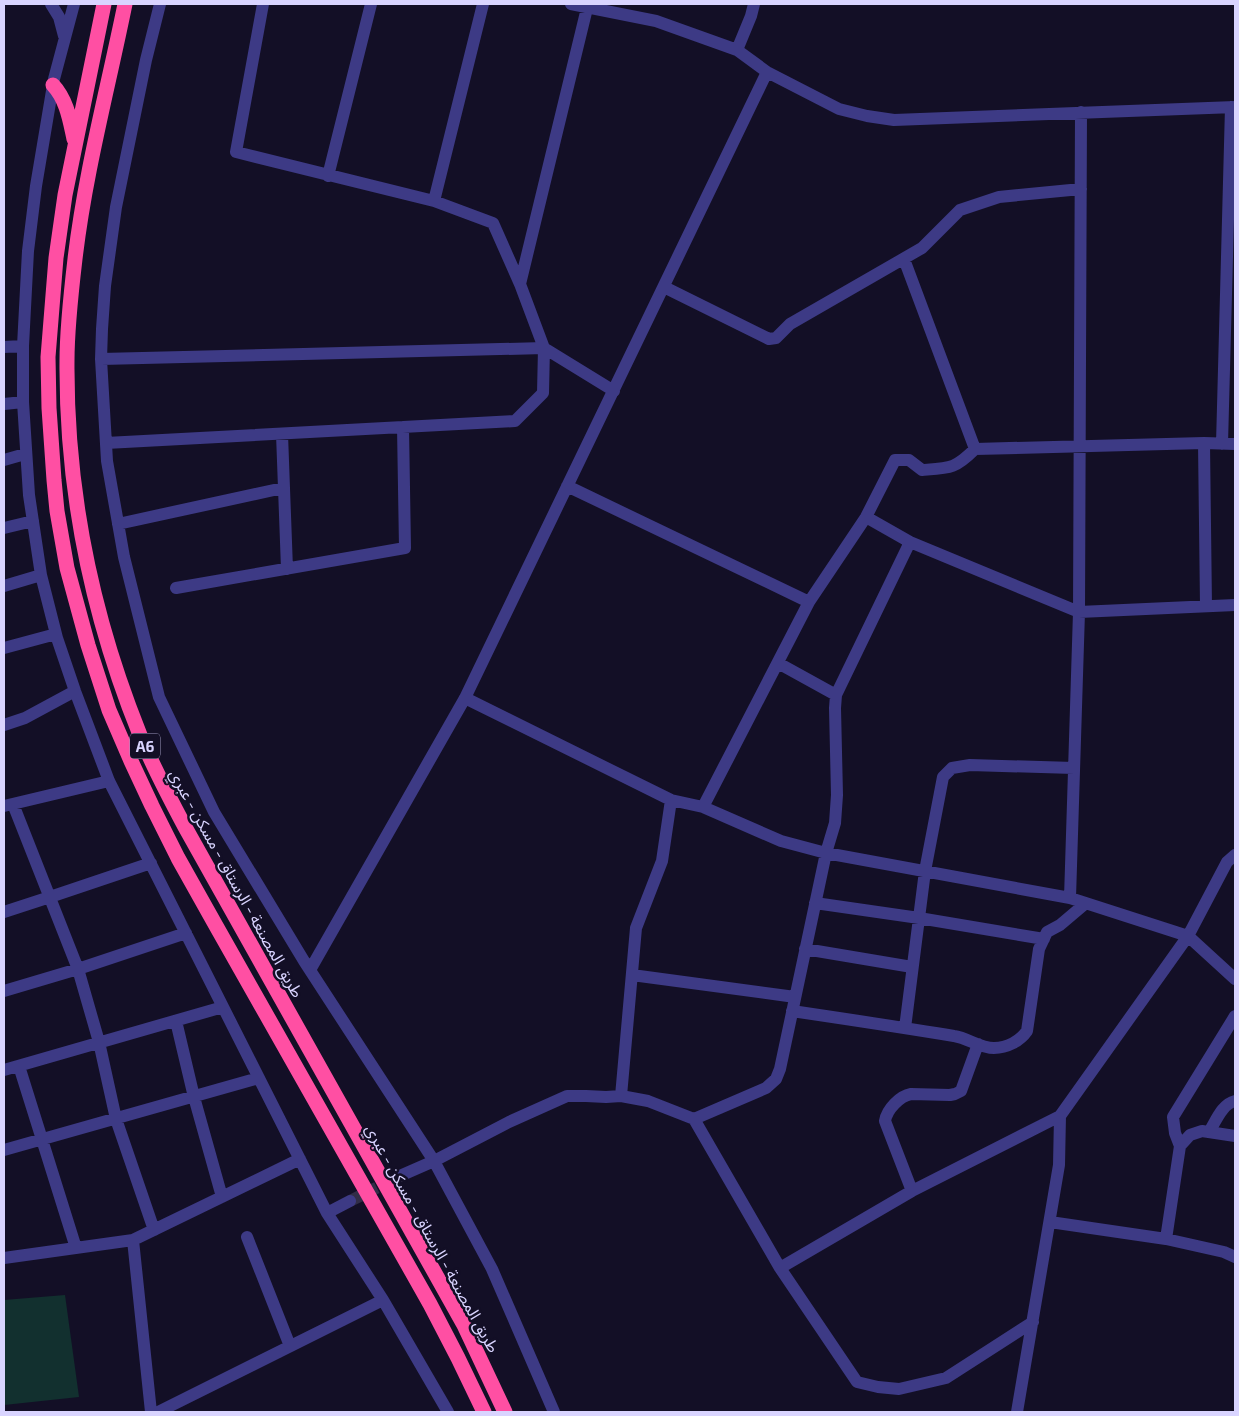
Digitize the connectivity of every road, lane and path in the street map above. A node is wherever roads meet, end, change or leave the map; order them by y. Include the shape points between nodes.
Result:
1 (51, 4) edge
2 (74, 4) edge
3 (104, 4) edge
4 (125, 4) edge
5 (160, 4) edge
6 (263, 4) edge
7 (371, 4) edge
8 (483, 4) edge
9 (571, 4) edge
10 (754, 4) edge
11 (588, 5) edge
12 (64, 38) junction
13 (737, 50) junction
14 (767, 72) junction
15 (53, 86) junction
16 (1233, 107) edge
17 (1081, 112) junction
18 (75, 143) junction
19 (328, 176) junction
20 (1081, 190) junction
21 (434, 201) junction
22 (904, 259) junction
23 (520, 284) junction
24 (664, 287) junction
25 (4, 346) edge
26 (23, 346) junction
27 (544, 348) junction
28 (101, 359) junction
29 (614, 391) junction
30 (23, 402) junction
31 (4, 404) edge
32 (403, 427) junction
33 (282, 434) junction
34 (106, 443) junction
35 (1204, 443) junction
36 (1222, 444) junction
37 (1235, 444) edge
38 (1080, 446) junction
39 (975, 449) junction
40 (26, 454) junction
41 (4, 460) edge
42 (567, 486) junction
43 (283, 488) junction
44 (866, 517) junction
45 (33, 521) junction
46 (118, 524) junction
47 (4, 528) edge
48 (910, 542) junction
49 (287, 568) junction
50 (41, 575) junction
51 (4, 586) edge
52 (176, 588) dead end
53 (810, 602) junction
54 (1235, 605) edge
55 (1206, 606) junction
56 (1079, 612) junction
57 (56, 634) junction
58 (4, 648) edge
59 (778, 663) junction
60 (75, 691) junction
61 (836, 695) junction
62 (465, 698) junction
63 (4, 725) edge
64 (1074, 768) junction
65 (109, 781) junction
66 (671, 800) junction
67 (9, 805) edge
68 (704, 807) junction
69 (826, 853) junction
70 (1235, 855) edge
71 (151, 863) junction
72 (925, 871) junction
73 (50, 897) junction
74 (1070, 898) junction
75 (815, 903) junction
76 (1086, 903) junction
77 (4, 912) edge
78 (919, 918) junction
79 (186, 933) junction
80 (1188, 936) junction
81 (1044, 938) junction
82 (805, 950) junction
83 (912, 967) junction
84 (78, 969) junction
85 (310, 970) junction
86 (632, 975) junction
87 (1232, 975) edge
88 (4, 991) edge
89 (795, 997) junction
90 (223, 1007) junction
91 (792, 1011) junction
92 (1235, 1016) edge
93 (176, 1020) junction
94 (905, 1028) junction
95 (99, 1042) junction
96 (978, 1044) junction
97 (19, 1066) junction
98 (4, 1070) edge
99 (259, 1078) junction
100 (621, 1096) junction
101 (194, 1097) junction
102 (1235, 1101) edge
103 (1060, 1116) junction
104 (116, 1119) junction
105 (694, 1119) junction
106 (1209, 1132) junction
107 (1235, 1136) edge
108 (42, 1140) junction
109 (1180, 1146) junction
110 (4, 1150) edge
111 (300, 1159) junction
112 (434, 1161) junction
113 (402, 1174) tunnel mouth
114 (912, 1191) junction
115 (222, 1197) junction
116 (350, 1200) tunnel mouth
117 (327, 1213) junction
118 (1050, 1222) junction
119 (154, 1230) junction
120 (247, 1237) dead end
121 (1166, 1239) junction
122 (133, 1240) junction
123 (76, 1248) junction
124 (1235, 1257) edge
125 (4, 1258) edge
126 (780, 1268) junction
127 (383, 1300) junction
128 (1033, 1322) junction
129 (290, 1346) junction
130 (151, 1412) edge
131 (158, 1412) edge
132 (448, 1412) edge
133 (484, 1412) edge
134 (505, 1412) edge
135 (554, 1412) edge
136 (1017, 1412) edge

1 - 12 street via 59,17
2 - 12 street
3 - 18 highway, A6
4 - 134 highway, طريق المصنعة - الرستاق - مسكن - عبري / A6 via 83,204 67,360 74,486 106,638 141,737 165,790 464,1326
5 - 28 street via 114,216 105,286
6 - 19 street via 236,152
7 - 19 street
8 - 21 street
9 - 11 street
10 - 13 street
11 - 13 street via 656,21
11 - 23 street
12 - 15 street
13 - 14 street
14 - 17 street via 839,109 894,120
14 - 24 street
15 - 18 highway via 65,106
15 - 26 street via 28,251
16 - 17 street
16 - 36 street
17 - 20 street
18 - 133 highway, A6 via 56,258 48,357 49,408 62,540 96,672 131,761 178,858 430,1304
19 - 21 street
20 - 22 street via 999,197 960,210 922,248
20 - 38 street
21 - 23 street via 493,223
22 - 24 street via 790,324 776,338 769,339
22 - 39 street
23 - 27 street
24 - 29 street
25 - 26 street
26 - 30 street
27 - 28 street
27 - 29 street
27 - 32 street via 543,393 515,421
28 - 34 street
29 - 42 street
30 - 31 street
30 - 40 street
32 - 33 street
32 - 49 street via 405,548
33 - 34 street
33 - 43 street
34 - 46 street
35 - 36 street
35 - 38 street
35 - 55 street
36 - 37 street
38 - 39 street
38 - 56 street
39 - 44 street via 962,462 948,468 922,470 909,460 895,460
40 - 41 street
40 - 45 street
42 - 53 street
42 - 62 street
43 - 46 street
43 - 49 street
44 - 48 street
44 - 53 street
45 - 47 street
45 - 50 street
46 - 85 street via 160,696 214,812
48 - 56 street
48 - 61 street
49 - 52 street
50 - 51 street
50 - 57 street
53 - 59 street
54 - 55 street
55 - 56 street
56 - 64 street
57 - 58 street
57 - 60 street
59 - 61 street
59 - 68 street
60 - 63 street via 25,718
60 - 65 street
61 - 69 street via 835,823
62 - 66 street
62 - 85 street
64 - 72 street via 970,765 952,768 943,777
64 - 74 street
65 - 67 street
65 - 71 street
66 - 68 street
66 - 86 street via 662,861 636,928
67 - 73 street
68 - 69 street via 781,841
69 - 72 street
69 - 75 street
70 - 80 street via 1226,862
71 - 73 street
71 - 79 street
72 - 74 street
72 - 78 street
73 - 77 street
73 - 84 street
74 - 76 street
75 - 78 street
75 - 82 street
76 - 80 street
76 - 81 street via 1047,932
78 - 81 street
78 - 83 street
79 - 84 street
79 - 90 street
80 - 87 street
80 - 103 street
81 - 96 street via 1039,949 1027,1031 1020,1039 1005,1046 992,1048
82 - 83 street
82 - 89 street
83 - 94 street
84 - 88 street
84 - 95 street
85 - 112 street
86 - 89 street
86 - 100 street
89 - 91 street
90 - 93 street
90 - 99 street
91 - 94 street
91 - 105 street via 776,1079 766,1088
92 - 109 street via 1173,1117
93 - 95 street
93 - 101 street
94 - 96 street via 957,1036
95 - 97 street
95 - 104 street
96 - 114 street via 961,1091 950,1095 905,1095 887,1113 885,1121
97 - 98 street
97 - 108 street
99 - 101 street
99 - 111 street
100 - 105 street via 648,1101
100 - 112 street via 567,1096
101 - 104 street
101 - 115 street
102 - 106 street via 1222,1110
103 - 114 street
103 - 118 street via 1059,1166
104 - 108 street
104 - 119 street
105 - 126 street
106 - 107 street
106 - 109 street via 1190,1135
108 - 110 street
108 - 123 street
109 - 121 street
111 - 115 street
111 - 117 street
112 - 113 street
112 - 135 street via 492,1269
114 - 126 street
115 - 119 street
116 - 117 street
117 - 127 street
118 - 121 street
118 - 128 street
119 - 122 street
120 - 129 street
121 - 124 street
122 - 123 street
122 - 130 street
123 - 125 street
126 - 128 street via 857,1382 878,1388 899,1389 946,1378
127 - 129 street
127 - 132 street
128 - 136 street
129 - 131 street

